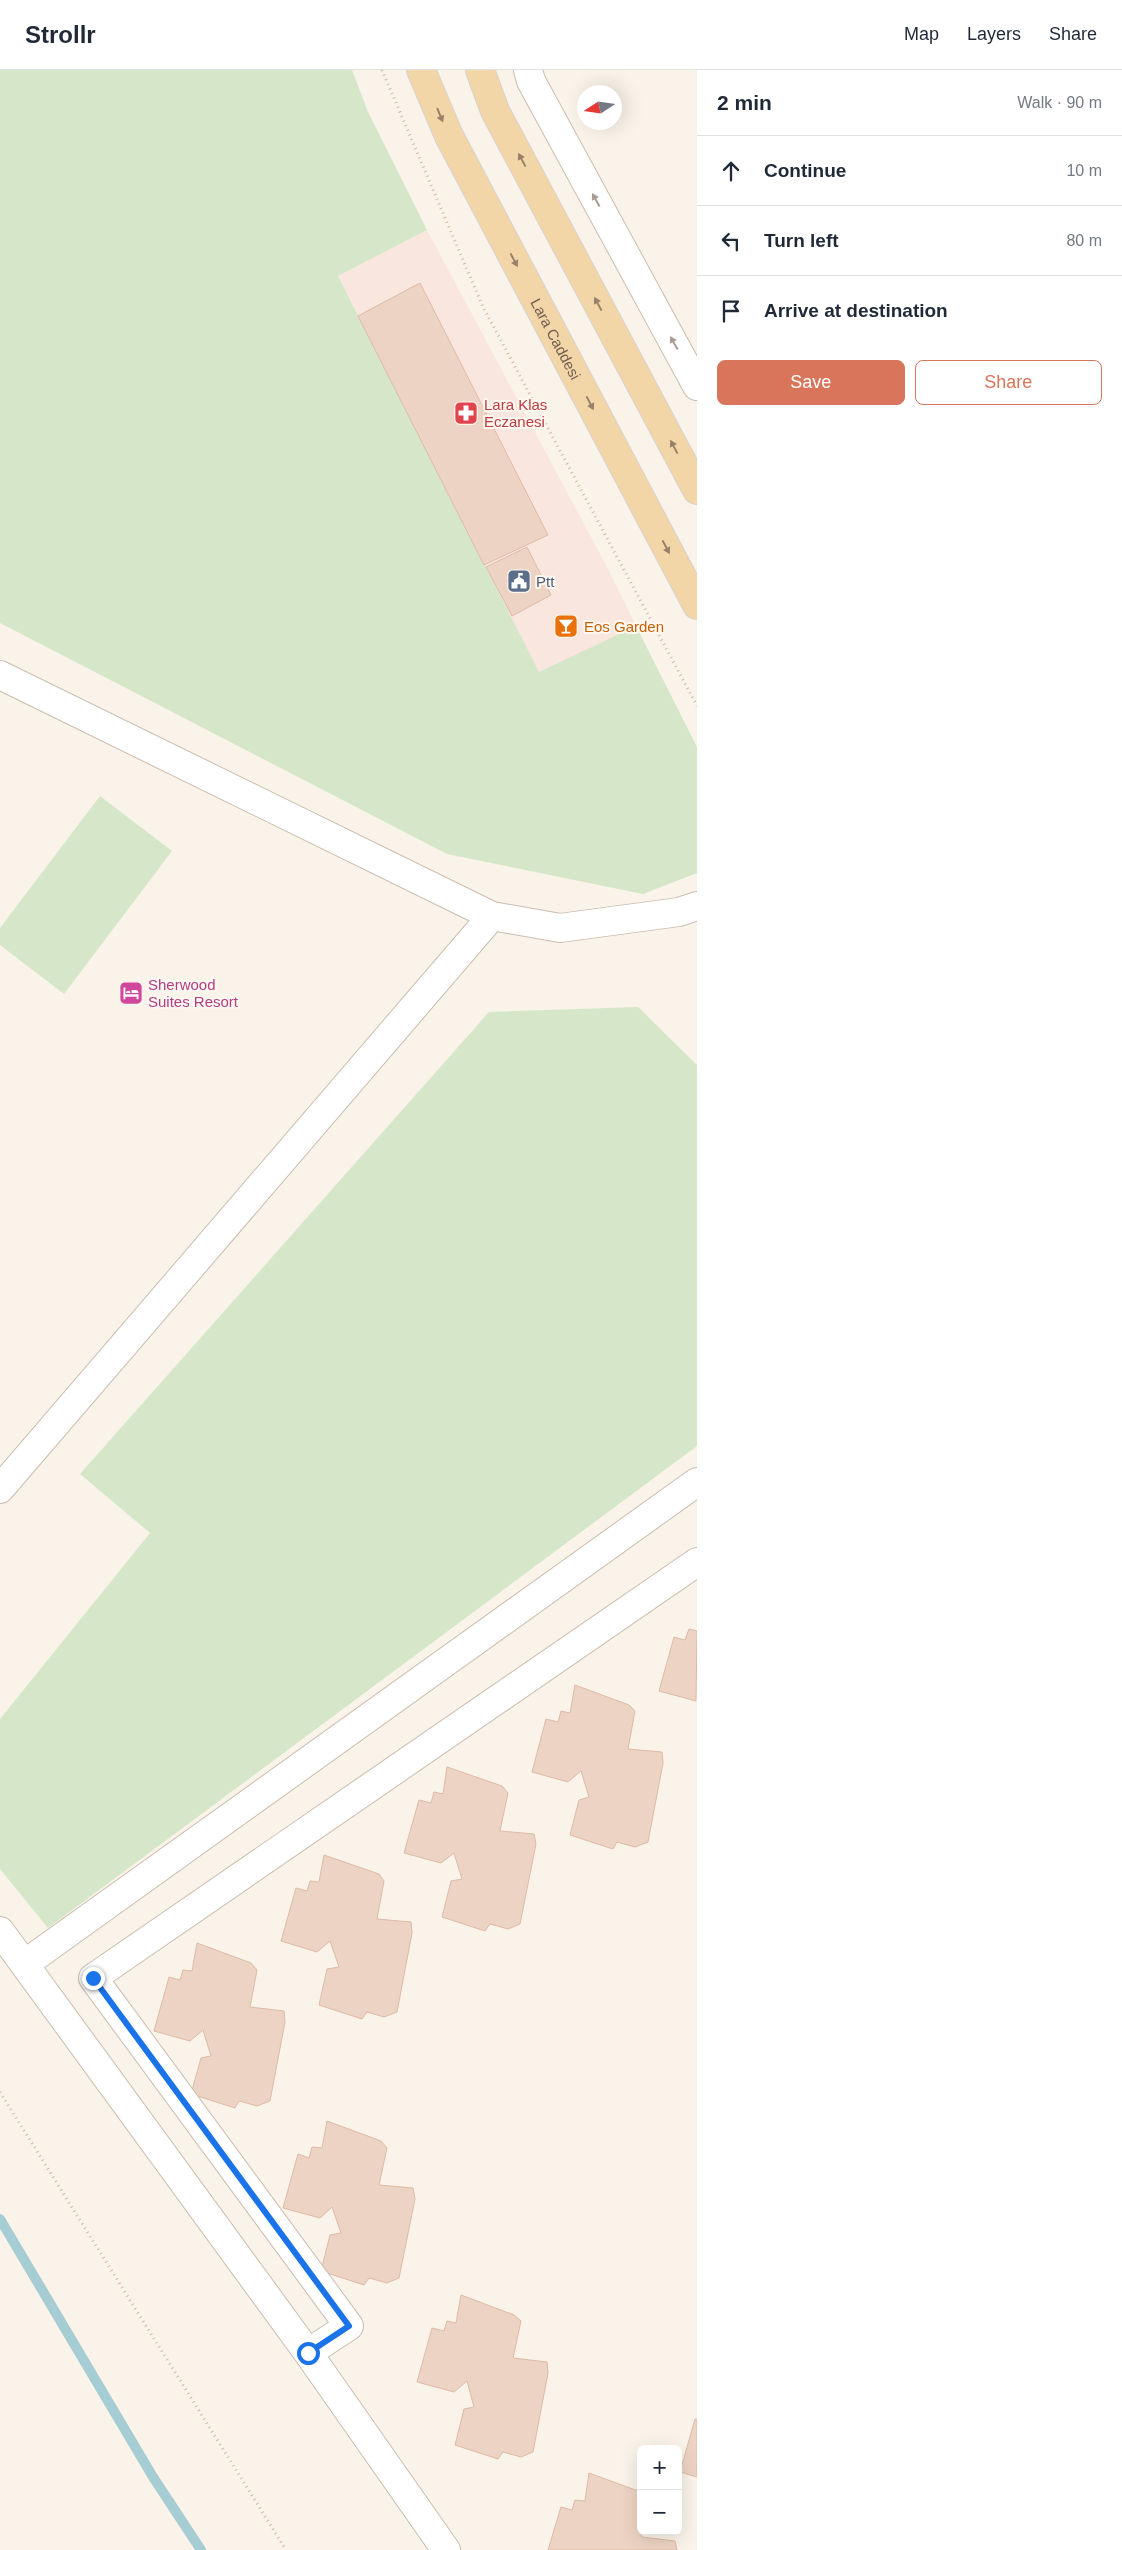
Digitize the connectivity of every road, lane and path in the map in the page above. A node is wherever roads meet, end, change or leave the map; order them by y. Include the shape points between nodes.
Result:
1 (382, 70) edge
2 (422, 70) edge
3 (480, 70) edge
4 (528, 70) edge
5 (697, 386) edge
6 (697, 490) edge
7 (697, 605) edge
8 (0, 675) edge
9 (697, 706) edge
10 (697, 906) edge
11 (492, 916) junction
12 (697, 1482) edge
13 (0, 1489) edge
14 (697, 1562) edge
15 (0, 1931) edge
16 (26, 1964) junction
17 (0, 2092) edge
18 (308, 2353) junction
19 (286, 2550) edge
20 (446, 2550) edge

1 - 9 path via 483,307
2 -> 7 main road, Lara Caddesi via 449,136
6 -> 3 main road via 495,110
5 -> 4 street via 531,81
8 - 11 street
10 - 11 street via 679,912 560,928
11 - 13 street
12 - 16 street
14 - 18 street via 93,1978 349,2326
15 - 16 street
16 - 18 street
17 - 19 path
18 - 20 street

